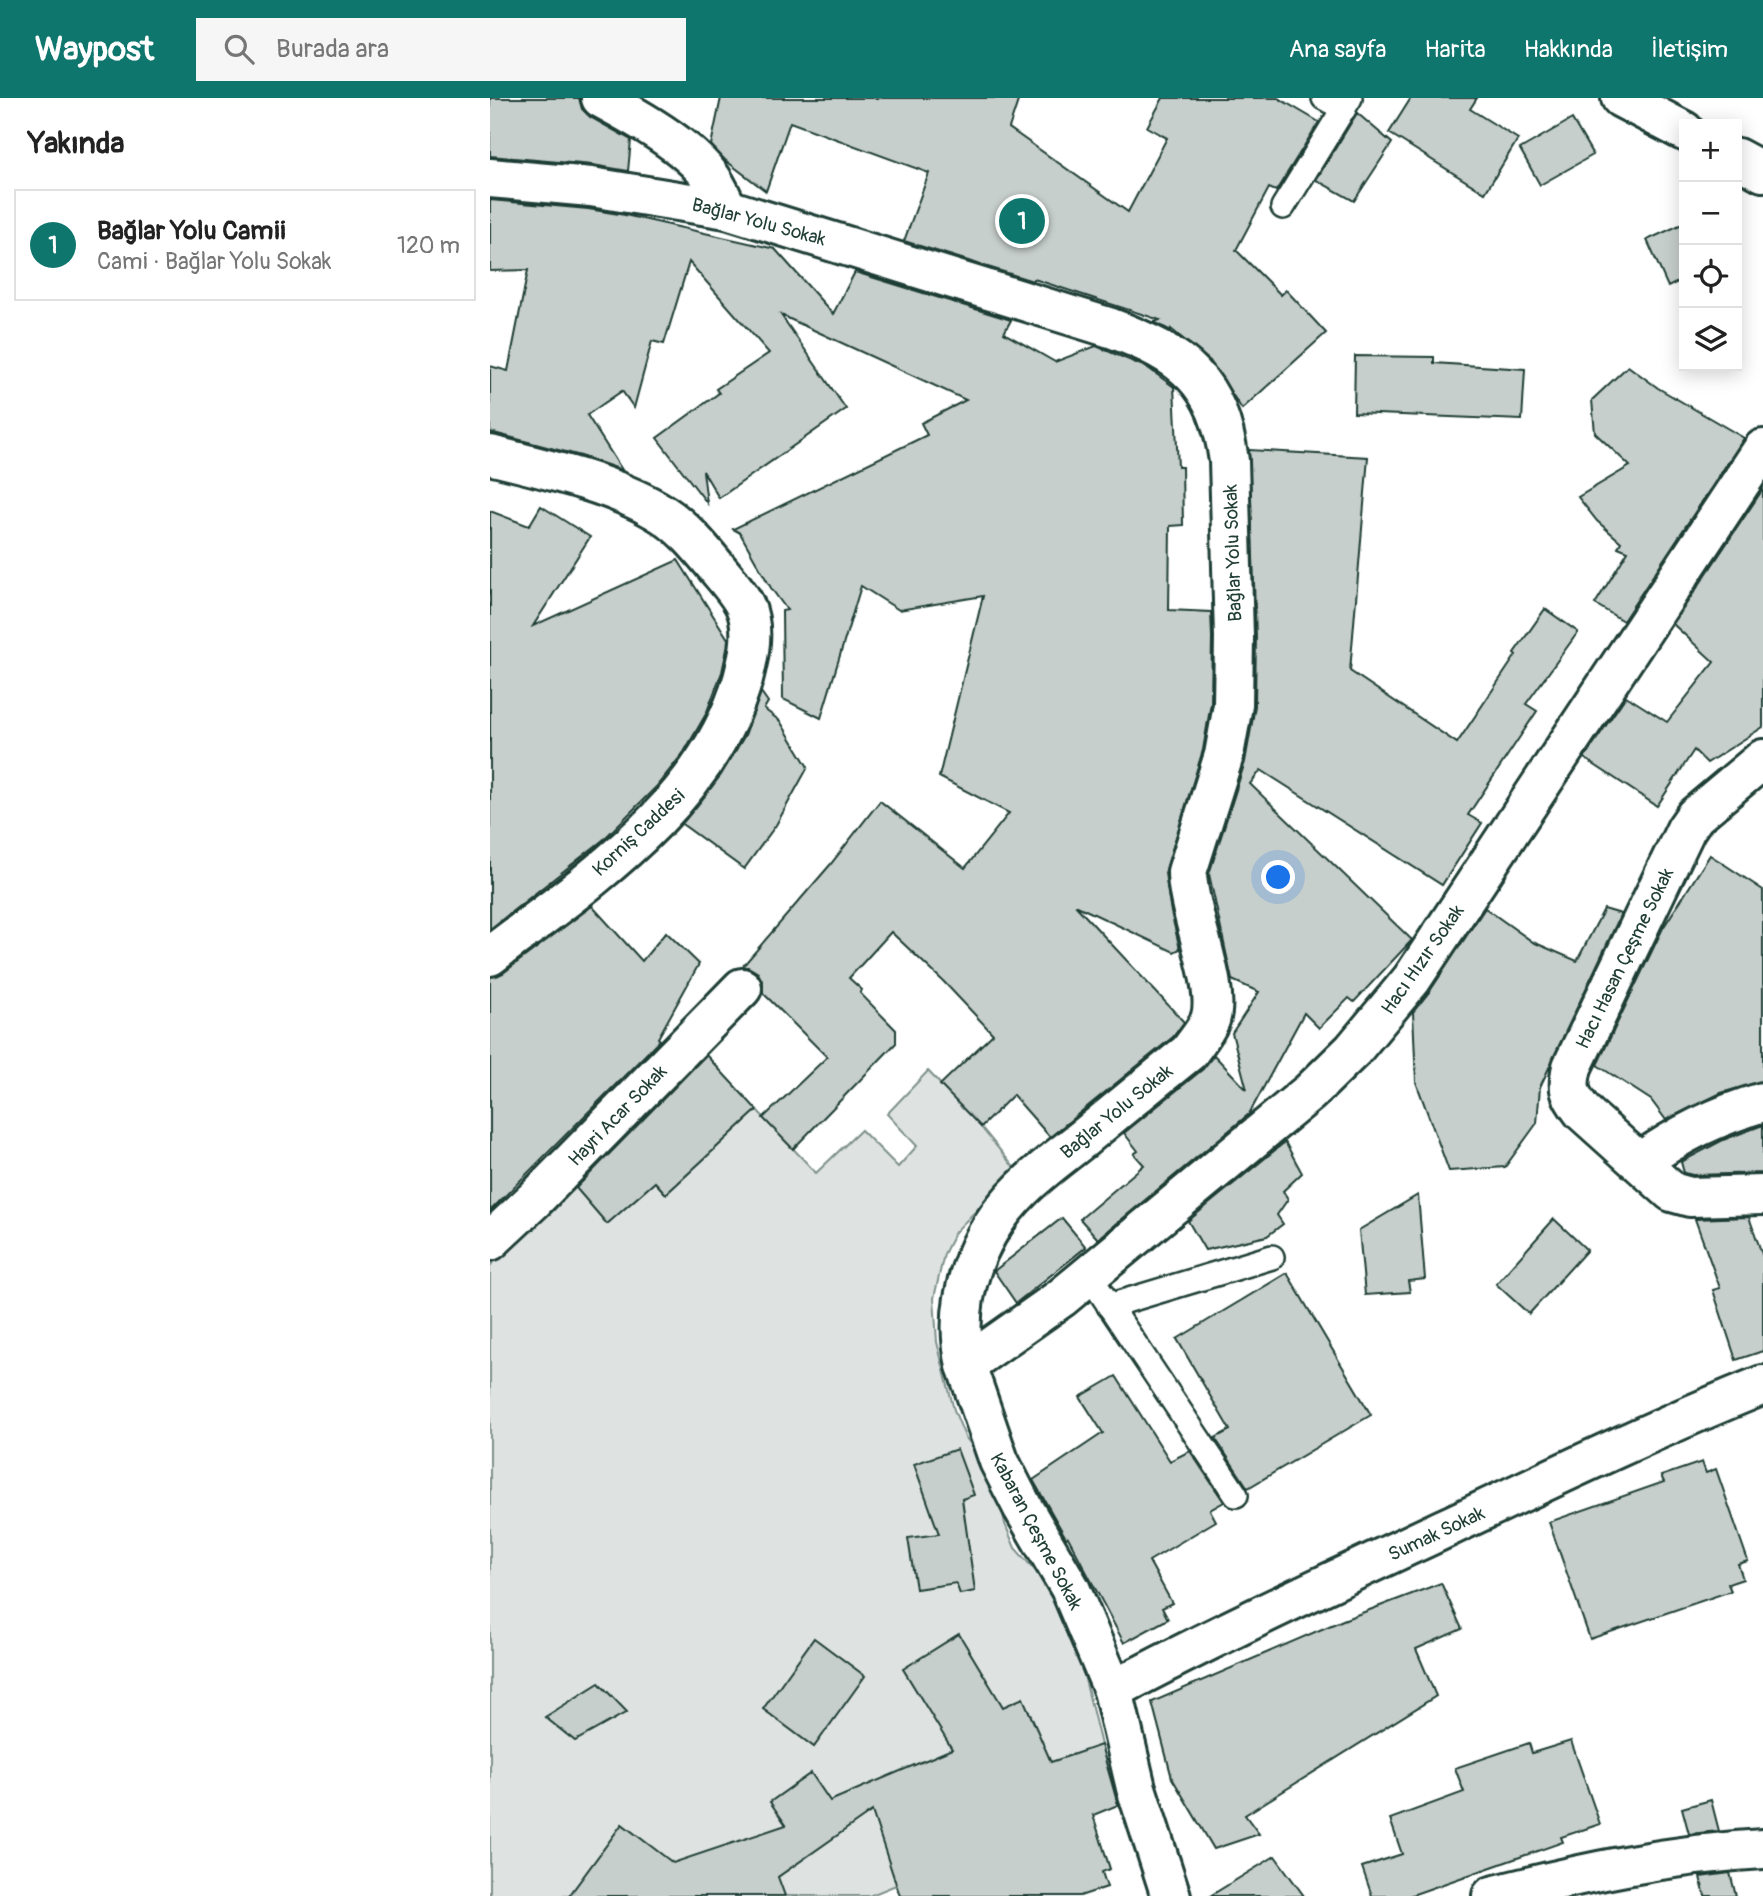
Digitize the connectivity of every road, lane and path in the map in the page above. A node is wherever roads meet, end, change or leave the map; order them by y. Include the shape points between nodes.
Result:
1 (601, 98) edge
2 (1621, 98) edge
3 (1339, 102) edge
4 (1679, 128) edge
5 (1742, 161) edge
6 (1763, 172) edge
7 (490, 178) edge
8 (1283, 207) dead end
9 (727, 209) junction
10 (1763, 449) edge
11 (490, 455) edge
12 (1763, 759) edge
13 (490, 956) edge
14 (741, 988) dead end
15 (1763, 1102) edge
16 (1640, 1162) junction
17 (1763, 1195) edge
18 (490, 1241) edge
19 (1272, 1256) dead end
20 (1099, 1290) junction
21 (966, 1365) junction
22 (1763, 1385) edge
23 (1236, 1495) dead end
24 (1113, 1690) junction
25 (1763, 1849) edge
26 (1171, 1896) edge
27 (1492, 1896) edge

1 - 9 street via 698,163
2 - 4 street
3 - 8 lane
5 - 6 street
7 - 9 street, Bağlar Yolu Sokak via 591,187
9 - 21 street, Bağlar Yolu Sokak via 1148,342 1185,366 1204,387 1225,434 1234,610 1233,705 1224,755 1187,872 1187,891 1210,980 1211,1019 1189,1052 1022,1189 991,1225 967,1280 962,1319
10 - 20 street, Hacı Hızır Sokak via 1412,979 1353,1051
11 - 13 street, Korniş Caddesi via 615,491 656,510 691,536 726,579 745,606 751,634 735,707 687,786 614,858
12 - 16 street, Hacı Hasan Çeşme Sokak via 1695,816 1686,829 1572,1066 1568,1084 1572,1097
14 - 18 street, Hayri Acar Sokak
15 - 16 street via 1703,1123
16 - 17 street, Hacı Hasan Çeşme Sokak via 1672,1192 1690,1197
19 - 20 lane
20 - 21 street, Hacı Hızır Sokak
20 - 23 lane
21 - 24 street, Kabaran Çeşme Sokak via 999,1461 1070,1588
22 - 24 street, Sumak Sokak via 1504,1500 1206,1640
24 - 26 street, Kabaran Çeşme Sokak via 1136,1788
25 - 27 street via 1652,1860

